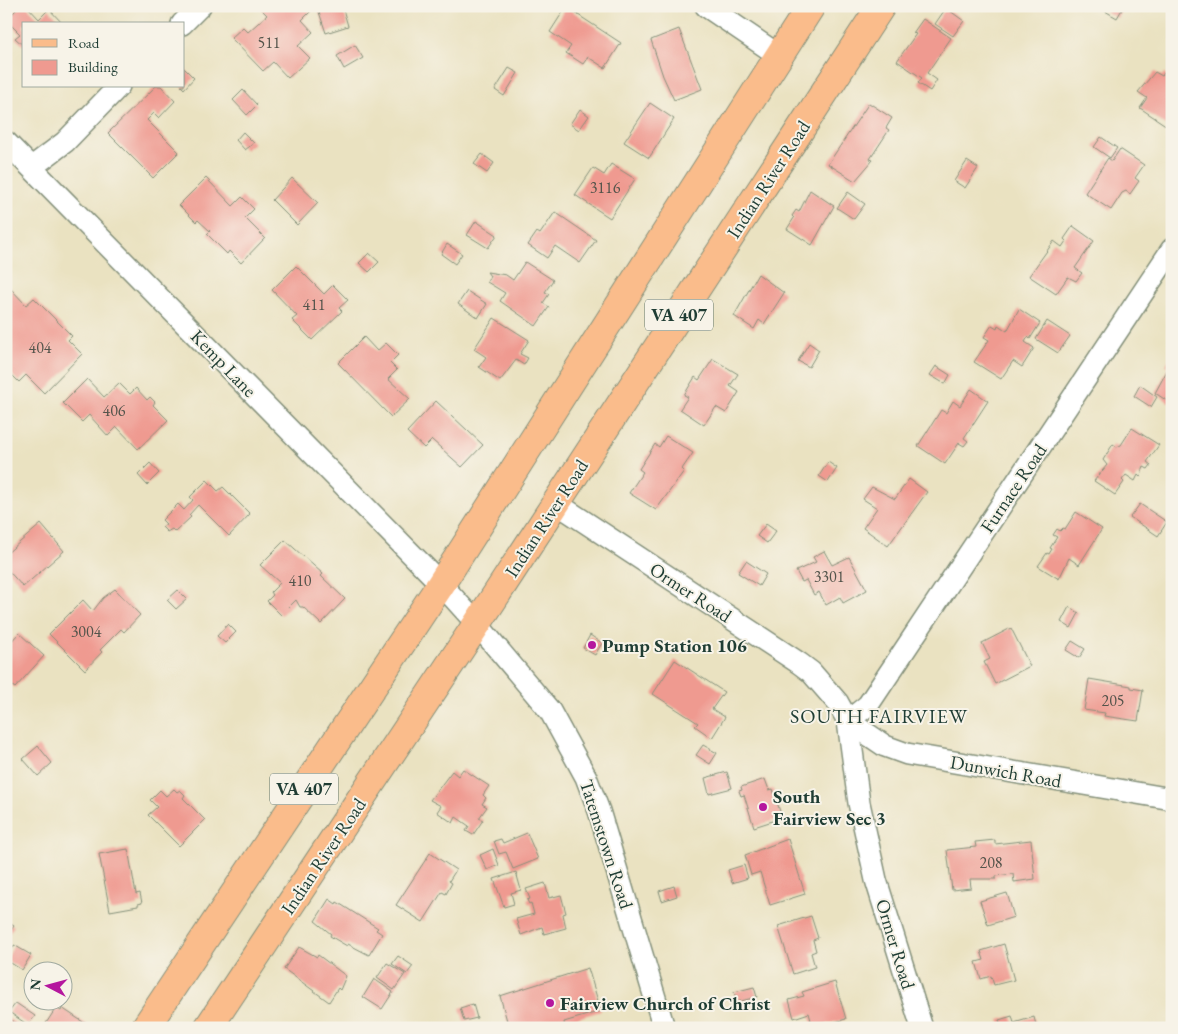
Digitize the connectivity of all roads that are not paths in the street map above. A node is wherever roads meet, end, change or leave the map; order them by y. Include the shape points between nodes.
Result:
1 (200, 6) edge
2 (706, 6) edge
3 (811, 6) edge
4 (881, 6) edge
5 (184, 22) edge
6 (778, 55) junction
7 (117, 88) edge
8 (6, 142) edge
9 (32, 167) junction
10 (1172, 250) edge
11 (556, 503) junction
12 (441, 584) junction
13 (477, 624) junction
14 (848, 721) junction
15 (1172, 799) edge
16 (145, 1028) edge
17 (208, 1028) edge
18 (664, 1028) edge
19 (922, 1028) edge

1 - 5 street
2 - 6 street
3 - 6 main road, VA 407
4 - 11 main road, Indian River Road / VA 407
6 - 12 main road, VA 407
7 - 9 street via 65,142
8 - 9 street, Kemp Lane
9 - 12 street, Kemp Lane
10 - 14 street, Furnace Road via 868,705
11 - 13 main road, Indian River Road / VA 407
11 - 14 street, Ormer Road via 810,672 838,703
12 - 13 street, Tatemstown Road
12 - 16 main road, VA 407
13 - 17 main road, Indian River Road / VA 407
13 - 18 street, Tatemstown Road via 550,711 586,777
14 - 15 street, Dunwich Road via 885,746 906,754
14 - 19 street, Ormer Road via 859,804 876,880

